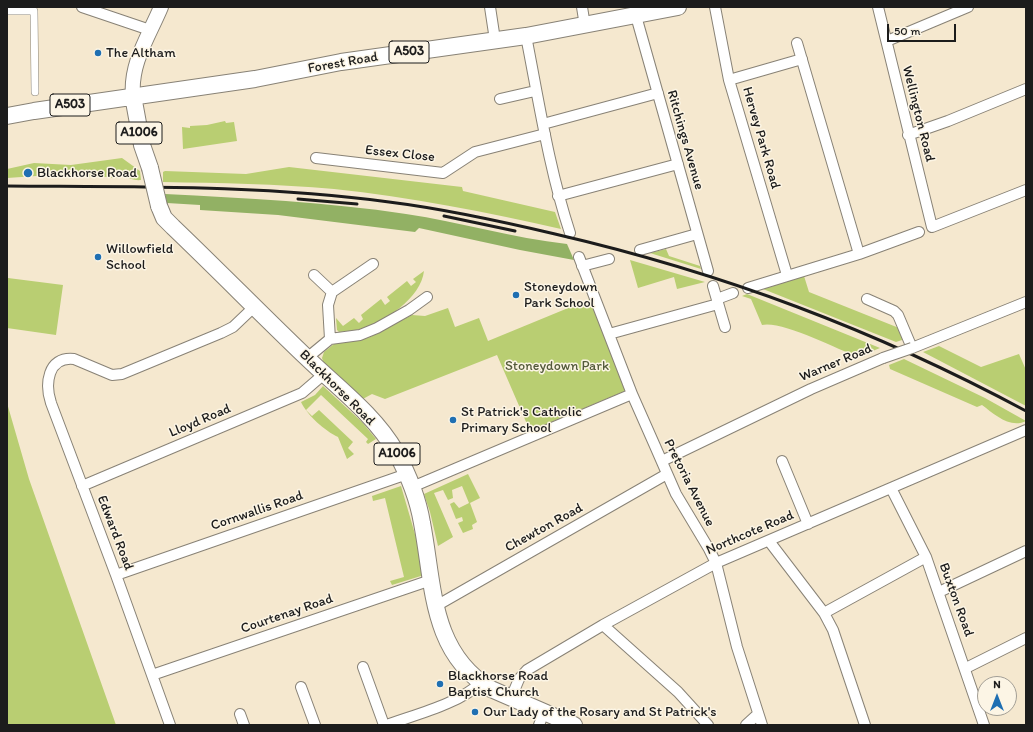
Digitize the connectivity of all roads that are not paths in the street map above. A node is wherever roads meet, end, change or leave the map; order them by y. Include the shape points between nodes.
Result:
1 (82, 7) edge
2 (161, 7) edge
3 (490, 7) edge
4 (582, 7) edge
5 (678, 7) edge
6 (715, 7) edge
7 (878, 7) edge
8 (968, 7) edge
9 (7, 11) edge
10 (636, 16) junction
11 (585, 26) junction
12 (150, 30) junction
13 (526, 36) junction
14 (495, 40) junction
15 (887, 41) junction
16 (797, 43) dead end
17 (802, 59) junction
18 (730, 80) junction
19 (1026, 89) edge
20 (535, 91) junction
21 (35, 92) dead end
22 (658, 93) junction
23 (133, 96) junction
24 (500, 99) dead end
25 (7, 116) edge
26 (543, 124) junction
27 (545, 134) junction
28 (908, 135) junction
29 (316, 158) dead end
30 (678, 164) junction
31 (1026, 190) edge
32 (558, 196) junction
33 (919, 232) dead end
34 (570, 233) dead end
35 (697, 234) junction
36 (640, 250) dead end
37 (859, 254) junction
38 (609, 259) dead end
39 (373, 264) dead end
40 (708, 271) dead end
41 (314, 275) dead end
42 (787, 275) junction
43 (713, 286) dead end
44 (748, 288) dead end
45 (332, 292) junction
46 (733, 293) dead end
47 (427, 296) dead end
48 (867, 300) dead end
49 (717, 301) junction
50 (1026, 302) edge
51 (254, 307) junction
52 (725, 327) dead end
53 (609, 334) junction
54 (330, 339) junction
55 (912, 348) junction
56 (307, 358) junction
57 (324, 374) junction
58 (632, 394) junction
59 (1026, 430) edge
60 (662, 461) junction
61 (782, 461) dead end
62 (667, 474) junction
63 (409, 480) junction
64 (82, 486) junction
65 (891, 488) junction
66 (808, 524) junction
67 (769, 541) junction
68 (1026, 551) edge
69 (926, 557) junction
70 (716, 563) junction
71 (116, 575) junction
72 (432, 580) junction
73 (939, 592) junction
74 (436, 606) junction
75 (824, 613) junction
76 (603, 625) junction
77 (1026, 638) edge
78 (363, 667) dead end
79 (966, 668) junction
80 (152, 675) junction
81 (480, 682) junction
82 (301, 687) dead end
83 (511, 698) junction
84 (240, 714) dead end
85 (758, 714) junction
86 (542, 719) edge
87 (170, 725) edge
88 (244, 725) edge
89 (315, 725) edge
90 (385, 725) edge
91 (574, 725) edge
92 (708, 725) edge
93 (746, 725) edge
94 (762, 725) edge
95 (865, 725) edge
96 (984, 725) edge

1 - 12 street
2 - 12 main road
3 - 14 street
4 - 11 street
5 - 10 main road, Forest Road / A503
6 - 18 street, Hervey Park Road
7 - 15 street, Wellington Road
8 - 15 street
9 - 21 street via 34,11
10 - 11 main road, Forest Road / A503
10 - 22 street, Ritchings Avenue
11 - 13 main road, Forest Road / A503
12 - 23 main road via 133,76
13 - 14 main road, Forest Road / A503
13 - 20 street
14 - 23 main road, Forest Road / A503
15 - 28 street, Wellington Road
16 - 17 street
17 - 18 street
17 - 37 street
18 - 42 street, Hervey Park Road
19 - 28 street
20 - 24 street
20 - 26 street
22 - 26 street
22 - 30 street, Ritchings Avenue
23 - 25 main road, Forest Road / A503
23 - 51 main road, Blackhorse Road / A1006, bridge via 142,145 164,218
26 - 27 street
27 - 29 street, Essex Close via 475,152 442,173
27 - 32 street
28 - 31 street, Wellington Road via 932,227
30 - 32 street
30 - 35 street, Ritchings Avenue
32 - 34 street
33 - 37 street
35 - 36 street
35 - 40 street, Ritchings Avenue
37 - 42 street
38 - 53 street, Pretoria Avenue via 580,262
39 - 45 street
41 - 45 street
42 - 44 street
43 - 49 street
45 - 54 street via 328,304
46 - 49 street
47 - 54 street via 409,310 377,328 360,335
48 - 55 street via 898,315
49 - 52 street
49 - 53 street
50 - 55 street, Warner Road
51 - 56 main road, Blackhorse Road / A1006
51 - 64 street, Edward Road via 233,327 221,334 117,375 74,359 67,358 54,366 47,380 47,387
53 - 58 street, Pretoria Avenue
54 - 56 street
55 - 60 street, Warner Road, bridge via 811,389
56 - 57 main road, Blackhorse Road / A1006
57 - 63 main road, Blackhorse Road / A1006 via 387,438
57 - 64 street, Lloyd Road via 302,393
58 - 60 street, Pretoria Avenue
58 - 63 street, Cornwallis Road
59 - 65 street, Northcote Road
60 - 62 street, Pretoria Avenue
61 - 66 street
62 - 70 street, Pretoria Avenue
62 - 74 street, Chewton Road
63 - 71 street, Cornwallis Road
63 - 72 main road, Blackhorse Road / A1006 via 422,522
64 - 71 street, Edward Road
65 - 66 street, Northcote Road
65 - 69 street, Buxton Road
66 - 67 street, Northcote Road
67 - 70 street, Northcote Road
67 - 75 street
68 - 73 street
69 - 73 street, Buxton Road
69 - 75 street
70 - 76 street, Northcote Road
70 - 85 street, Pretoria Avenue via 737,647
71 - 80 street, Edward Road
72 - 74 main road, Blackhorse Road / A1006
72 - 80 street, Courtenay Road
73 - 79 street, Buxton Road
74 - 81 main road, Blackhorse Road / A1006 via 440,623 453,653 461,665
75 - 95 street via 833,630
76 - 83 street, Northcote Road via 527,670 519,679
76 - 92 street via 678,692
77 - 79 street
78 - 90 street
79 - 96 street, Buxton Road
80 - 87 street, Edward Road
81 - 83 main road, Blackhorse Road / A1006
81 - 90 street via 467,694 455,700
82 - 89 street
83 - 86 main road, Blackhorse Road / A1006
84 - 88 street
85 - 93 street
85 - 94 street, Pretoria Avenue
86 - 91 main road, Blackhorse Road / A1006

